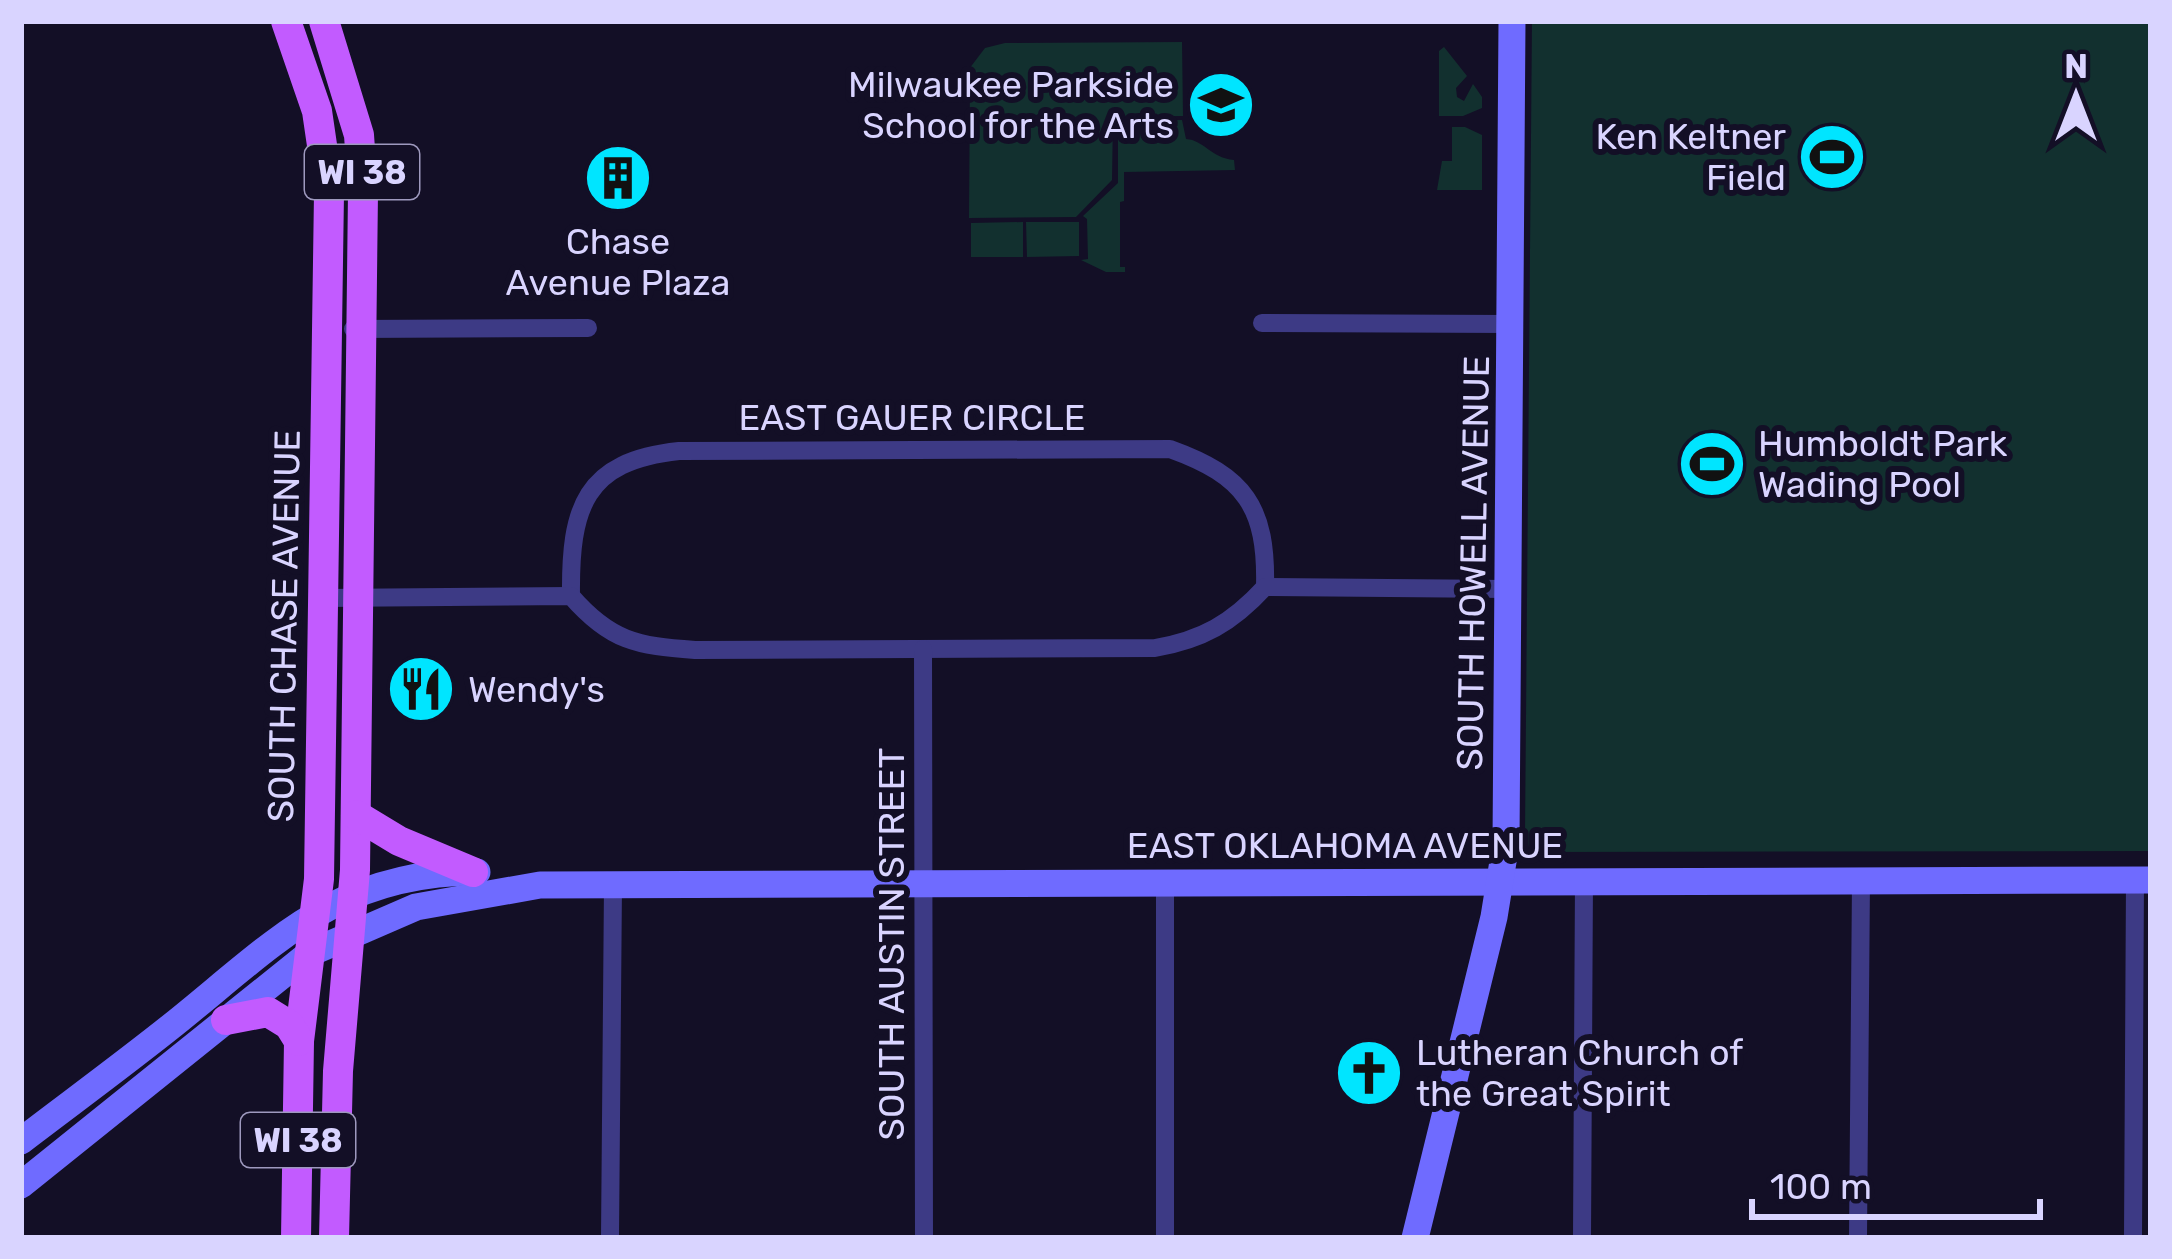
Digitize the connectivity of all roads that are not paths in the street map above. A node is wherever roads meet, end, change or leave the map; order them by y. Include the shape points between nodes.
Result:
1 (286, 21) edge
2 (325, 21) edge
3 (1512, 21) edge
4 (1262, 323) dead end
5 (1510, 324) junction
6 (588, 328) dead end
7 (328, 329) junction
8 (363, 329) junction
9 (1264, 587) junction
10 (1507, 589) junction
11 (572, 596) junction
12 (323, 598) junction
13 (360, 598) junction
14 (923, 649) junction
15 (320, 746) junction
16 (357, 746) junction
17 (356, 815) junction
18 (472, 872) junction
19 (1501, 880) junction
20 (1584, 880) junction
21 (1861, 880) junction
22 (2143, 880) edge
23 (1165, 881) junction
24 (923, 883) junction
25 (614, 884) junction
26 (540, 885) junction
27 (355, 893) junction
28 (316, 912) junction
29 (351, 932) junction
30 (310, 953) junction
31 (226, 1020) junction
32 (299, 1041) junction
33 (21, 1141) edge
34 (21, 1185) edge
35 (296, 1238) edge
36 (334, 1238) edge
37 (610, 1238) edge
38 (924, 1238) edge
39 (1165, 1238) edge
40 (1414, 1238) edge
41 (1582, 1238) edge
42 (1858, 1238) edge
43 (2133, 1238) edge

1 - 7 main road, SOUTH CHASE AVENUE / WI 38 via 326,164
2 - 8 main road, SOUTH CHASE AVENUE / WI 38 via 358,136
3 - 5 main road, SOUTH HOWELL AVENUE
4 - 5 street
5 - 10 main road, SOUTH HOWELL AVENUE
6 - 8 street
7 - 8 street
7 - 12 main road, SOUTH CHASE AVENUE / WI 38
8 - 13 main road, SOUTH CHASE AVENUE / WI 38
9 - 10 street
9 - 11 street, EAST GAUER CIRCLE via 1255,512 1237,484 1170,448 680,451 644,454 587,491 575,524
9 - 14 street via 1243,611 1191,642
10 - 19 main road, SOUTH HOWELL AVENUE
11 - 13 street
11 - 14 street via 620,639 652,647
12 - 13 street
12 - 15 main road, SOUTH CHASE AVENUE / WI 38
13 - 16 main road, SOUTH CHASE AVENUE / WI 38
14 - 24 street, SOUTH AUSTIN STREET
15 - 16 main road
15 - 28 main road, SOUTH CHASE AVENUE / WI 38
16 - 17 main road, SOUTH CHASE AVENUE / WI 38
17 - 18 main road
17 - 27 main road, SOUTH CHASE AVENUE / WI 38
18 - 26 main road, EAST OKLAHOMA AVENUE
18 - 27 main road, EAST OKLAHOMA AVENUE
19 - 20 main road, EAST OKLAHOMA AVENUE
19 - 23 main road, EAST OKLAHOMA AVENUE
19 - 40 main road, SOUTH HOWELL AVENUE
20 - 21 main road, EAST OKLAHOMA AVENUE
20 - 41 street
21 - 22 main road, EAST OKLAHOMA AVENUE
21 - 42 street
22 - 43 street
23 - 24 main road, EAST OKLAHOMA AVENUE
23 - 39 street
24 - 25 main road, EAST OKLAHOMA AVENUE
24 - 38 street, SOUTH AUSTIN STREET
25 - 26 main road, EAST OKLAHOMA AVENUE
25 - 37 street
26 - 29 main road, EAST OKLAHOMA AVENUE via 416,907
27 - 28 main road, EAST OKLAHOMA AVENUE
27 - 29 main road, SOUTH CHASE AVENUE / WI 38
28 - 30 main road, SOUTH CHASE AVENUE / WI 38
28 - 33 main road, EAST OKLAHOMA AVENUE
29 - 30 main road, EAST OKLAHOMA AVENUE
29 - 36 main road, SOUTH CHASE AVENUE / WI 38
30 - 31 main road, EAST OKLAHOMA AVENUE
30 - 32 main road, SOUTH CHASE AVENUE / WI 38
31 - 32 main road via 268,1012
31 - 34 main road, EAST OKLAHOMA AVENUE
32 - 35 main road, SOUTH CHASE AVENUE / WI 38

